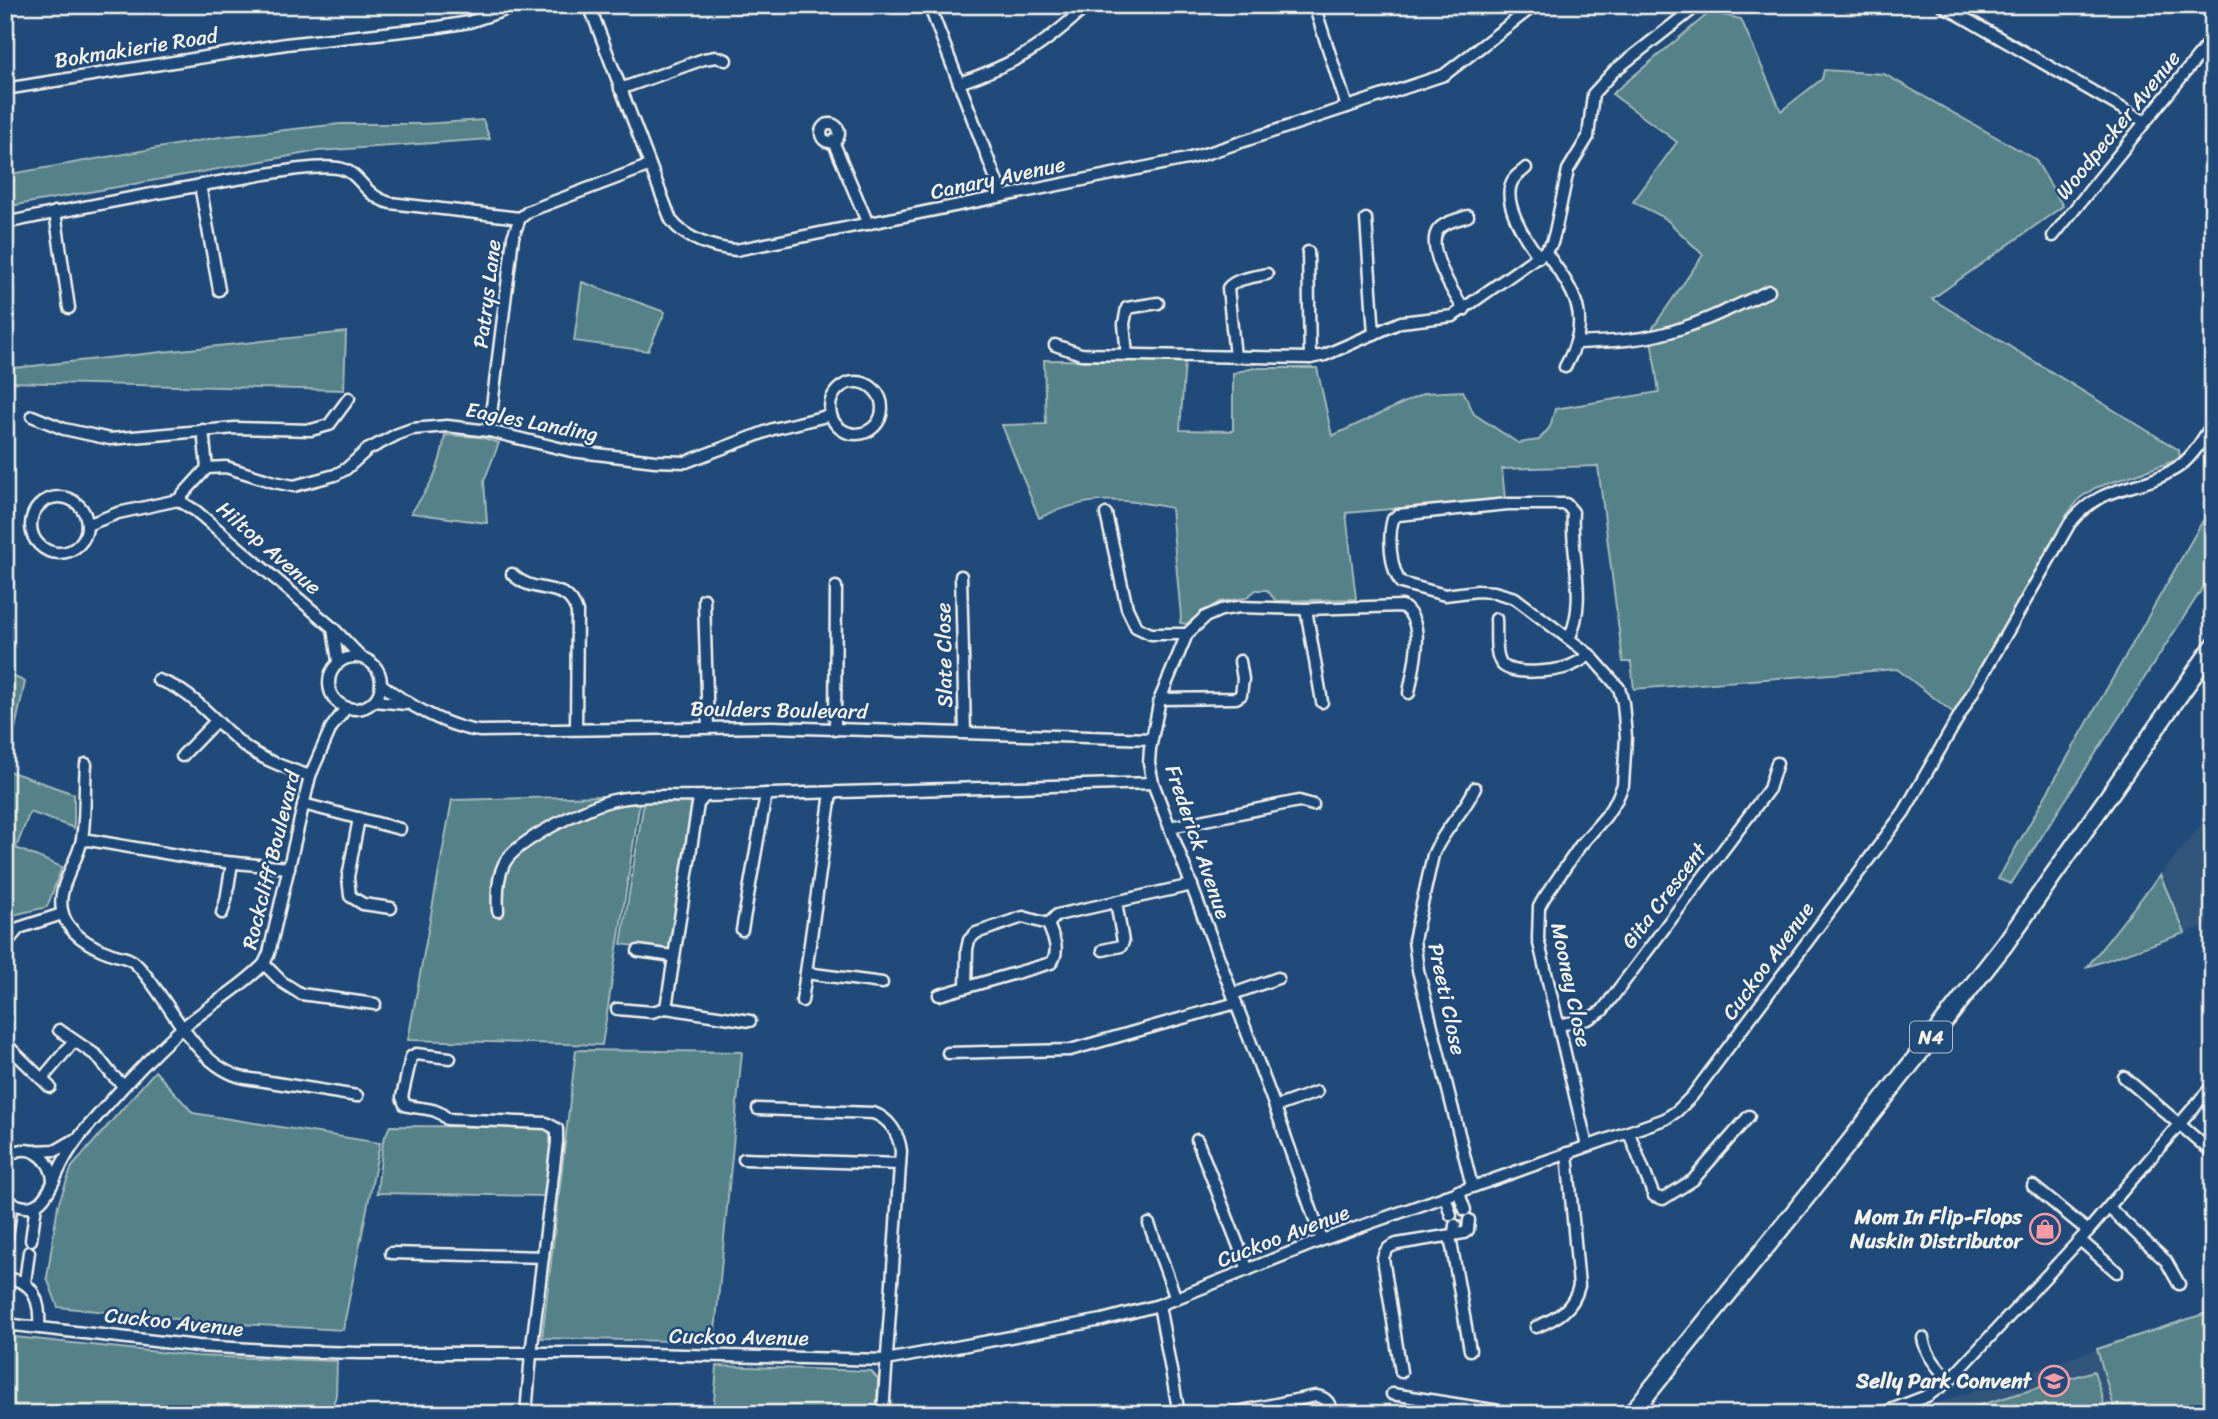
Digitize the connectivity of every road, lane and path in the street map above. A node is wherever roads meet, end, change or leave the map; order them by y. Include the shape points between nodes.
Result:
1 (521, 5) edge
2 (589, 5) edge
3 (929, 5) edge
4 (1088, 5) edge
5 (1314, 5) edge
6 (1698, 5) edge
7 (1942, 5) edge
8 (1528, 7) edge
9 (2213, 38) edge
10 (726, 60) dead end
11 (959, 83) junction
12 (5, 89) edge
13 (620, 89) junction
14 (1348, 107) junction
15 (2144, 121) junction
16 (833, 141) dead end
17 (649, 166) junction
18 (1526, 168) dead end
19 (200, 186) junction
20 (1002, 195) junction
21 (55, 212) junction
22 (1468, 216) dead end
23 (520, 218) junction
24 (1366, 219) dead end
25 (5, 223) edge
26 (868, 224) junction
27 (2053, 236) dead end
28 (1308, 252) dead end
29 (1542, 254) junction
30 (1267, 274) dead end
31 (219, 290) dead end
32 (1769, 291) dead end
33 (1158, 303) dead end
34 (69, 308) dead end
35 (1464, 310) junction
36 (1374, 334) junction
37 (1576, 343) junction
38 (1055, 345) dead end
39 (1127, 355) junction
40 (1235, 357) junction
41 (1310, 358) junction
42 (1565, 368) dead end
43 (349, 398) dead end
44 (831, 415) junction
45 (32, 416) dead end
46 (2213, 423) edge
47 (203, 430) junction
48 (489, 431) junction
49 (207, 468) junction
50 (178, 500) junction
51 (1106, 514) dead end
52 (87, 525) junction
53 (512, 574) dead end
54 (961, 576) dead end
55 (836, 587) dead end
56 (704, 600) dead end
57 (1306, 609) junction
58 (1496, 619) dead end
59 (333, 628) junction
60 (1187, 634) junction
61 (1569, 639) junction
62 (2213, 647) edge
63 (1590, 655) junction
64 (361, 657) junction
65 (338, 661) junction
66 (1240, 661) dead end
67 (158, 680) dead end
68 (381, 684) junction
69 (1409, 692) dead end
70 (1160, 699) junction
71 (334, 700) junction
72 (374, 701) junction
73 (1322, 702) dead end
74 (410, 705) junction
75 (346, 708) junction
76 (216, 721) junction
77 (708, 727) junction
78 (331, 729) junction
79 (576, 729) junction
80 (835, 730) junction
81 (965, 733) junction
82 (1152, 739) junction
83 (182, 756) dead end
84 (1777, 763) dead end
85 (86, 764) dead end
86 (310, 776) junction
87 (1153, 783) junction
88 (1475, 788) dead end
89 (831, 793) junction
90 (766, 794) junction
91 (705, 796) junction
92 (303, 804) junction
93 (1313, 805) dead end
94 (359, 818) junction
95 (1170, 827) junction
96 (400, 829) dead end
97 (82, 841) junction
98 (232, 863) junction
99 (289, 868) junction
100 (1192, 885) junction
101 (1115, 902) junction
102 (391, 908) dead end
103 (498, 911) dead end
104 (222, 913) dead end
105 (62, 914) junction
106 (1048, 923) junction
107 (742, 930) dead end
108 (5, 945) edge
109 (1103, 950) dead end
110 (638, 951) dead end
111 (673, 956) junction
112 (264, 964) junction
113 (806, 973) junction
114 (1279, 978) dead end
115 (882, 983) dead end
116 (965, 987) junction
117 (939, 995) dead end
118 (1234, 999) junction
119 (802, 1001) dead end
120 (374, 1004) dead end
121 (666, 1008) junction
122 (617, 1009) dead end
123 (750, 1021) dead end
124 (1559, 1024) junction
125 (182, 1028) junction
126 (59, 1030) dead end
127 (74, 1041) junction
128 (5, 1043) edge
129 (948, 1053) dead end
130 (450, 1058) dead end
131 (2124, 1077) dead end
132 (123, 1085) junction
133 (2213, 1085) edge
134 (1317, 1092) dead end
135 (357, 1096) dead end
136 (1275, 1107) junction
137 (758, 1109) dead end
138 (1749, 1116) dead end
139 (2179, 1125) junction
140 (83, 1133) junction
141 (1629, 1133) junction
142 (1197, 1140) dead end
143 (1587, 1146) junction
144 (32, 1151) junction
145 (1567, 1153) junction
146 (2213, 1153) edge
147 (7, 1154) edge
148 (744, 1159) dead end
149 (900, 1164) junction
150 (53, 1182) junction
151 (1472, 1186) junction
152 (2033, 1186) dead end
153 (1458, 1191) junction
154 (1445, 1196) junction
155 (9, 1201) edge
156 (36, 1205) junction
157 (2109, 1208) junction
158 (1149, 1224) dead end
159 (2088, 1231) junction
160 (1450, 1236) junction
161 (7, 1237) dead end
162 (31, 1240) dead end
163 (1322, 1240) junction
164 (2080, 1240) junction
165 (29, 1252) dead end
166 (391, 1253) dead end
167 (542, 1257) junction
168 (1248, 1270) junction
169 (2117, 1272) dead end
170 (5, 1279) edge
171 (25, 1282) junction
172 (2179, 1284) dead end
173 (1176, 1299) junction
174 (1159, 1305) junction
175 (5, 1324) edge
176 (1536, 1327) dead end
177 (39, 1328) junction
178 (1923, 1338) dead end
179 (1470, 1350) dead end
180 (531, 1354) junction
181 (886, 1360) junction
182 (1401, 1372) dead end
183 (1949, 1381) junction
184 (1392, 1394) dead end
185 (1285, 1402) junction
186 (1235, 1413) edge
187 (526, 1414) edge
188 (883, 1414) edge
189 (1178, 1414) edge
190 (1287, 1414) edge
191 (1332, 1414) edge
192 (1518, 1414) edge
193 (1631, 1414) edge
194 (1880, 1414) edge

1 - 12 street, Bokmakierie Road via 439,27 286,44
2 - 13 street, Canary Avenue
3 - 11 street
4 - 11 street via 1022,58
5 - 14 street
6 - 29 street via 1614,71 1593,94 1590,130 1568,170 1552,243
7 - 15 street
8 - 14 street, Canary Avenue via 1444,75
9 - 15 street, Woodpecker Avenue
10 - 13 street via 705,59
11 - 20 street
13 - 17 street, Canary Avenue
14 - 20 street, Canary Avenue via 1187,159
15 - 27 street, Woodpecker Avenue
16 - 26 street
17 - 23 street, Patrys Lane via 540,206
17 - 26 street, Canary Avenue via 675,226 722,249 753,249
18 - 29 street via 1514,178 1510,200 1520,226
19 - 21 street
19 - 23 street via 340,168 379,200
19 - 31 street
20 - 26 street, Canary Avenue
21 - 25 street
21 - 34 street
22 - 35 street via 1444,225 1435,240 1440,266
23 - 48 street, Patrys Lane via 513,237
24 - 36 street
28 - 41 street
29 - 35 street
29 - 37 street via 1576,298
30 - 40 street via 1228,288
32 - 37 street via 1659,335
33 - 39 street via 1127,308
35 - 36 street via 1453,316 1401,322
36 - 41 street
37 - 42 street
38 - 39 street via 1081,354
39 - 40 street
40 - 41 street
43 - 47 street via 335,419 320,429
44 - 44 street via 835,394 853,383 873,389 881,402 881,416 866,432 845,432
44 - 48 street, Eagles Landing via 773,429 686,462 571,451
45 - 47 street via 110,439
46 - 141 street, Cuckoo Avenue via 2191,455 2174,470 2097,498 2081,510 1890,832 1684,1105 1665,1119
47 - 49 street
48 - 49 street, Eagles Landing via 461,426 412,429 367,450 335,475 294,486 226,467
49 - 50 street
50 - 52 street
50 - 59 street, Hiltop Avenue
51 - 60 street via 1127,608 1136,627 1151,634
52 - 52 street via 75,549 57,554 34,539 31,521 39,504 56,496 81,507
53 - 79 street via 530,587 564,593 575,606
54 - 81 street, Slate Close
55 - 80 street
56 - 77 street
57 - 60 street, Frederick Avenue via 1221,610 1205,617
57 - 69 street, Frederick Avenue via 1395,606 1407,610 1417,641
57 - 73 street
58 - 63 street via 1498,654 1512,670 1559,669
59 - 64 street, Hiltop Avenue
59 - 65 street
60 - 70 street, Frederick Avenue
61 - 61 street, Mooney Close via 1505,594 1445,595 1408,586 1396,577 1393,519 1521,503 1566,504 1573,512 1578,588 1578,610
61 - 63 street, Mooney Close
62 - 193 highway, N4 via 2004,944
63 - 124 street, Mooney Close via 1619,688 1625,770 1617,799 1539,907 1538,939
64 - 65 street
64 - 68 street, Hiltop Avenue via 374,664
65 - 71 street via 328,680
66 - 70 street via 1243,688 1236,698
67 - 76 street via 182,690
68 - 72 street
68 - 74 street, Boulders Boulevard
70 - 82 street, Frederick Avenue
71 - 75 street
71 - 78 street, Rockcliff Boulevard
72 - 74 street, Boulders Boulevard
72 - 75 street via 364,708
74 - 79 street, Boulders Boulevard via 468,730
75 - 78 street, Rockcliff Boulevard
76 - 83 street
76 - 86 street via 262,758
77 - 79 street, Boulders Boulevard
77 - 80 street, Boulders Boulevard
78 - 86 street, Rockcliff Boulevard
80 - 81 street, Boulders Boulevard
81 - 82 street, Boulders Boulevard
82 - 87 street, Frederick Avenue via 1149,763
84 - 124 street, Gita Crescent via 1769,789 1602,1011 1588,1019
85 - 97 street
86 - 92 street, Rockcliff Boulevard
87 - 89 street
87 - 95 street, Frederick Avenue
88 - 151 street, Preeti Close via 1468,805 1437,845 1414,940
89 - 90 street
89 - 113 street
90 - 91 street
90 - 107 street
91 - 103 street via 615,799 532,838 504,863
91 - 111 street via 698,804
92 - 94 street
92 - 99 street, Rockcliff Boulevard
93 - 95 street via 1299,801
94 - 96 street
94 - 102 street via 348,877 350,896 363,904
95 - 100 street, Frederick Avenue
97 - 98 street
97 - 105 street via 62,894
98 - 99 street
98 - 104 street
99 - 112 street, Rockcliff Boulevard
100 - 101 street
100 - 118 street, Frederick Avenue
101 - 106 street via 1057,915
101 - 109 street via 1123,942
105 - 108 street via 19,928
105 - 125 street via 88,943 133,960
106 - 116 street via 1057,950 1051,963
106 - 116 street via 1023,917 976,933 967,949
110 - 111 street
111 - 121 street
112 - 120 street via 301,994
112 - 125 street, Rockcliff Boulevard
113 - 115 street
113 - 119 street
114 - 118 street
116 - 117 street
118 - 129 street via 1070,1050
118 - 136 street, Frederick Avenue
121 - 122 street via 652,1012
121 - 123 street
124 - 143 street, Mooney Close
125 - 132 street, Rockcliff Boulevard
125 - 135 street via 216,1064 236,1076
126 - 127 street
127 - 128 street via 46,1083
127 - 132 street via 97,1056
130 - 167 street via 411,1057 402,1097 405,1105 441,1112 447,1119 546,1123 556,1129
131 - 139 street
132 - 140 street, Rockcliff Boulevard
133 - 139 street
134 - 136 street
136 - 163 street, Frederick Avenue
137 - 149 street via 878,1115 900,1142
138 - 141 street via 1693,1180 1663,1199 1654,1196
139 - 146 street
139 - 157 street
140 - 144 street via 57,1150
140 - 150 street, Rockcliff Boulevard via 69,1149
141 - 143 street, Cuckoo Avenue
142 - 168 street
143 - 145 street, Cuckoo Avenue
144 - 147 street
144 - 150 street via 47,1161
145 - 151 street, Cuckoo Avenue
145 - 176 street via 1579,1286 1564,1313
148 - 149 street
149 - 181 street
150 - 156 street, Rockcliff Boulevard
151 - 153 street, Cuckoo Avenue
152 - 159 street
153 - 154 street, Cuckoo Avenue
153 - 160 street via 1468,1230
154 - 160 street via 1453,1220
154 - 163 street, Cuckoo Avenue
155 - 156 street
155 - 161 street
156 - 162 street
157 - 159 street
157 - 172 street via 2166,1261
158 - 173 street
159 - 164 street
160 - 179 street
160 - 182 street via 1397,1244 1384,1252
163 - 168 street, Cuckoo Avenue
164 - 169 street
164 - 183 street
165 - 171 street
166 - 167 street
167 - 180 street
168 - 173 street, Cuckoo Avenue
170 - 171 street
171 - 177 street via 38,1301
173 - 174 street, Cuckoo Avenue
174 - 181 street, Cuckoo Avenue
174 - 189 street
175 - 177 street, Cuckoo Avenue
177 - 180 street, Cuckoo Avenue via 288,1351
178 - 183 street via 1925,1349
180 - 181 street, Cuckoo Avenue
180 - 187 street
181 - 188 street
183 - 194 street via 1927,1396
184 - 192 street
185 - 186 street
185 - 190 street
185 - 191 street via 1323,1397

